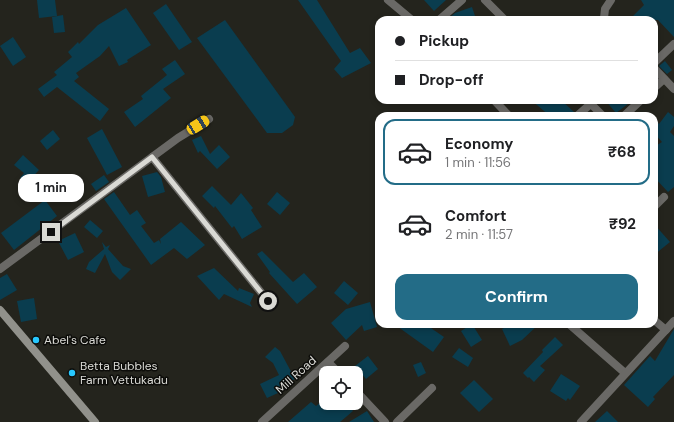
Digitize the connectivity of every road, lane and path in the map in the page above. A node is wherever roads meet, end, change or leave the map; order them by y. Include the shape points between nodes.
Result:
1 (388, 0) edge
2 (462, 0) edge
3 (485, 0) edge
4 (611, 0) edge
5 (398, 3) edge
6 (409, 16) edge
7 (444, 16) edge
8 (501, 16) edge
9 (604, 16) edge
10 (674, 44) edge
11 (658, 59) edge
12 (658, 72) edge
13 (664, 79) junction
14 (658, 84) edge
15 (674, 89) edge
16 (498, 104) edge
17 (588, 104) edge
18 (593, 104) edge
19 (637, 104) edge
20 (505, 112) edge
21 (581, 112) edge
22 (600, 112) edge
23 (628, 112) edge
24 (209, 119) dead end
25 (152, 157) junction
26 (664, 197) dead end
27 (658, 203) edge
28 (0, 269) edge
29 (268, 301) dead end
30 (0, 310) edge
31 (674, 321) edge
32 (658, 323) edge
33 (574, 328) edge
34 (666, 330) junction
35 (345, 346) dead end
36 (328, 362) junction
37 (332, 366) edge
38 (625, 373) junction
39 (432, 388) dead end
40 (363, 398) edge
41 (95, 422) edge
42 (262, 422) edge
43 (385, 422) edge
44 (397, 422) edge
45 (581, 422) edge

1 - 5 street
2 - 7 street
3 - 8 street
4 - 9 street via 605,9
5 - 6 street
10 - 11 street
12 - 13 street
13 - 14 street
13 - 15 street
16 - 20 street
17 - 21 street
18 - 22 street
19 - 23 street
24 - 25 street
25 - 28 street
25 - 29 street
26 - 27 street
30 - 41 main road
31 - 34 street
32 - 34 street
33 - 38 street
34 - 38 street
35 - 36 street, Mill Road
36 - 37 street
36 - 42 street, Mill Road
38 - 45 street
39 - 44 street
40 - 43 street

